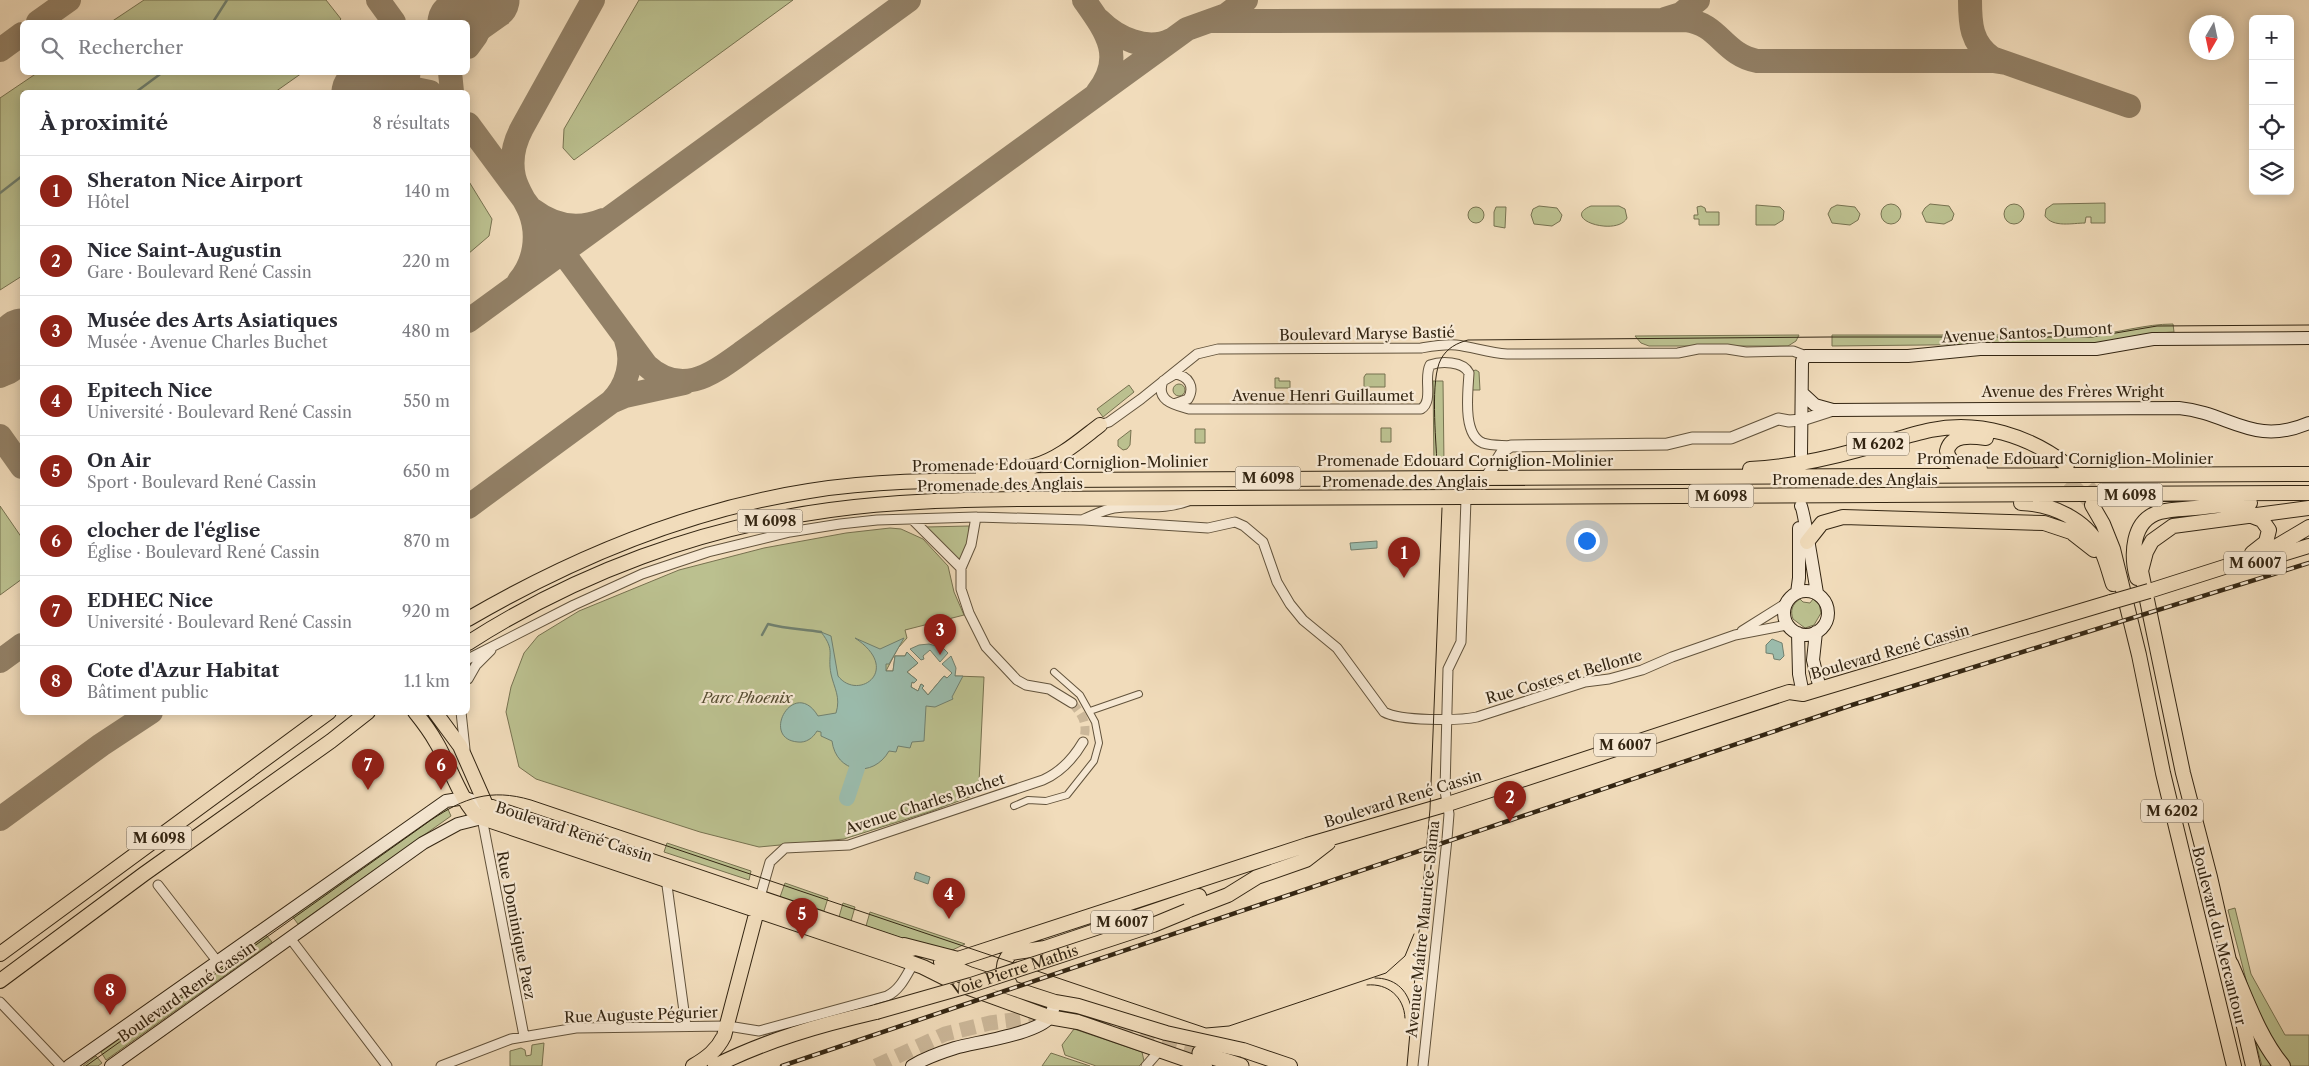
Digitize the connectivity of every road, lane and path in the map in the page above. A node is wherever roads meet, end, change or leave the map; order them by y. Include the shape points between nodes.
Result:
1 (2309, 338) edge
2 (1806, 356) junction
3 (1166, 378) junction
4 (1806, 397) junction
5 (1141, 399) junction
6 (1172, 404) junction
7 (1833, 410) junction
8 (1799, 420) junction
9 (2309, 423) edge
10 (1100, 425) joint
11 (1511, 446) junction
12 (1801, 454) dead end
13 (2309, 467) edge
14 (2247, 474) junction
15 (2309, 474) edge
16 (2018, 475) junction
17 (1682, 477) junction
18 (1486, 478) junction
19 (900, 482) junction
20 (2309, 494) edge
21 (1951, 496) junction
22 (1404, 498) junction
23 (1191, 500) junction
24 (1466, 508) junction
25 (2309, 508) edge
26 (2249, 515) junction
27 (976, 517) junction
28 (912, 518) junction
29 (1084, 520) junction
30 (2309, 527) edge
31 (1808, 542) junction
32 (2309, 546) edge
33 (2236, 563) junction
34 (961, 568) junction
35 (2108, 568) junction
36 (2199, 576) junction
37 (1797, 592) junction
38 (1817, 593) junction
39 (1786, 604) junction
40 (488, 607) junction
41 (470, 618) edge
42 (470, 622) edge
43 (1787, 624) junction
44 (1816, 632) junction
45 (1798, 633) junction
46 (1735, 635) junction
47 (470, 642) edge
48 (498, 645) junction
49 (2157, 652) junction
50 (470, 658) edge
51 (1054, 672) dead end
52 (470, 676) edge
53 (1820, 689) junction
54 (1139, 694) dead end
55 (1803, 694) junction
56 (1072, 703) tunnel mouth
57 (1090, 711) junction
58 (325, 715) edge
59 (364, 715) edge
60 (418, 715) edge
61 (437, 715) edge
62 (461, 715) edge
63 (1446, 718) junction
64 (2152, 727) junction
65 (1083, 742) tunnel mouth
66 (466, 757) junction
67 (2183, 772) junction
68 (464, 798) junction
69 (1448, 804) junction
70 (1014, 806) dead end
71 (484, 812) junction
72 (1333, 839) junction
73 (663, 865) junction
74 (666, 879) junction
75 (158, 885) dead end
76 (1200, 896) dead end
77 (759, 903) junction
78 (276, 920) junction
79 (290, 938) junction
80 (904, 945) junction
81 (0, 954) edge
82 (217, 962) junction
83 (913, 964) junction
84 (2230, 964) junction
85 (0, 981) edge
86 (1016, 990) junction
87 (0, 1002) edge
88 (1055, 1002) junction
89 (1049, 1017) junction
90 (686, 1026) junction
91 (728, 1026) junction
92 (1166, 1034) junction
93 (524, 1036) junction
94 (1160, 1050) junction
95 (1202, 1059) edge
96 (118, 1064) edge
97 (61, 1066) edge
98 (69, 1066) edge
99 (388, 1066) edge
100 (441, 1066) edge
101 (693, 1066) edge
102 (715, 1066) edge
103 (912, 1066) edge
104 (1146, 1066) edge
105 (1241, 1066) edge
106 (1290, 1066) edge
107 (1423, 1066) edge
108 (2234, 1066) edge
109 (2254, 1066) edge
110 (2282, 1066) edge

1 - 2 main road, Avenue Santos-Dumont via 2153,339 2096,349 1980,349 1908,356
2 - 3 street, Boulevard Maryse Bastié via 1793,351 1746,352 1727,348 1698,348 1678,353 1514,354 1446,345 1409,349 1218,350 1197,354
2 - 4 main road via 1810,362
3 - 5 street, Boulevard Maryse Bastié
3 - 6 street via 1161,391 1165,400
3 - 6 street via 1180,375 1191,385 1188,399
4 - 7 main road, Avenue des Frères Wright via 1819,407
4 - 8 main road
5 - 6 street via 1156,398
5 - 10 street, Boulevard Maryse Bastié
6 - 11 street, Avenue Henri Guillaumet via 1205,410 1412,410 1424,408 1430,365 1456,364 1468,370 1469,423 1473,435 1488,444
7 - 8 street, Avenue des Frères Wright
7 - 9 main road, Avenue des Frères Wright via 2179,408 2203,412 2261,432 2286,431
8 - 11 street, Avenue des Frères Wright via 1778,419 1741,436 1697,438 1667,444
8 - 12 main road
10 - 19 main road via 1059,455 1032,467
11 - 18 street via 1503,451
13 - 14 main road
14 - 15 main road, Promenade Edouard Corniglion-Molinier / M 6098
14 - 16 main road, Promenade Edouard Corniglion-Molinier / M 6098
16 - 17 main road, Promenade Edouard Corniglion-Molinier / M 6098
16 - 17 main road, M 6202 via 1955,464 1947,456 1948,446 1962,437 1996,439 2061,466 2038,446 2020,438 1959,427 1933,430 1807,463
17 - 18 main road, Promenade Edouard Corniglion-Molinier / M 6098
18 - 19 main road, Promenade Edouard Corniglion-Molinier / M 6098
18 - 22 main road via 1465,491
19 - 40 main road, Promenade Edouard Corniglion-Molinier / M 6098 via 809,490 707,514 599,553
20 - 21 main road, Promenade des Anglais / M 6098
20 - 49 main road, M 6202 via 2161,512 2145,522 2135,541 2133,562
21 - 24 main road, Promenade des Anglais / M 6098 via 1614,496
21 - 35 main road, M 6202 via 1990,502 2032,503 2052,508 2077,522 2093,537
22 - 23 main road, Promenade des Anglais / M 6098
22 - 24 main road, Promenade des Anglais / M 6098
23 - 29 street via 1173,507 1114,508
23 - 47 main road, Promenade des Anglais / M 6098 via 941,500 788,517 669,546 606,570 529,607
24 - 63 street, Avenue Maître Maurice-Slama via 1461,642 1448,669
25 - 26 main road, M 6202
26 - 33 main road via 2266,523 2268,539
26 - 49 main road, M 6202 via 2180,524 2167,529 2152,542 2141,571
27 - 28 street
27 - 29 street
27 - 34 street via 971,545
28 - 34 street
28 - 48 street via 790,532 708,552 608,588
29 - 63 street, Rue Costes et Bellonte via 1214,528 1235,522 1244,526 1263,542 1277,582 1290,604 1303,620 1337,648 1384,712 1396,717
30 - 33 main road, Boulevard René Cassin / M 6007 via 2262,554
31 - 35 main road, M 6202 via 1822,523 1843,517 2044,523 2059,526 2082,539
31 - 37 main road via 1801,506
31 - 38 main road
32 - 36 main road, Boulevard René Cassin / M 6007 via 2243,567
33 - 36 main road, Boulevard René Cassin / M 6007
34 - 56 street via 961,589 986,647 1016,680 1049,689
35 - 64 main road, M 6202 via 2138,686
36 - 53 main road, Boulevard René Cassin / M 6007, bridge
37 - 38 main road
37 - 39 main road
38 - 44 main road via 1826,602 1828,613 1826,622
39 - 43 main road via 1784,615
39 - 46 street, Rue Costes et Bellonte
40 - 41 main road, Promenade Edouard Corniglion-Molinier / M 6098
40 - 42 main road
43 - 45 main road
43 - 46 street, Rue Costes et Bellonte
44 - 45 main road
44 - 53 main road via 1813,660
45 - 55 main road
46 - 63 street, Rue Costes et Bellonte via 1672,656 1642,670 1585,682 1477,717
48 - 50 street
48 - 52 street via 485,655
49 - 67 main road, M 6202
51 - 57 street via 1080,695
53 - 55 main road, Boulevard René Cassin / M 6007
54 - 57 street
55 - 69 main road, Boulevard René Cassin / M 6007 via 1789,692
57 - 70 street via 1099,743 1094,761 1077,785 1058,800 1028,800
58 - 81 main road, M 6098
59 - 85 main road, M 6098
60 - 68 main road via 437,744
61 - 66 main road
62 - 66 street
63 - 69 street, Avenue Maître Maurice-Slama via 1445,791
64 - 67 main road, M 6202 via 2139,655 2113,549 2098,505 2121,543 2170,737
64 - 108 main road, Boulevard du Mercantour / M 6202
65 - 77 street, Avenue Charles Buchet via 1060,771 1043,780 849,844 784,848 770,862
66 - 71 main road
67 - 84 main road, Boulevard du Mercantour / M 6202
68 - 71 main road via 474,814
68 - 78 main road, Boulevard René Cassin via 450,799 435,808
69 - 72 main road, Boulevard René Cassin / M 6007
69 - 107 street, Avenue Maître Maurice-Slama
71 - 73 main road, Boulevard René Cassin
71 - 74 main road, Boulevard René Cassin
71 - 79 main road, Boulevard René Cassin via 423,843
71 - 93 street, Rue Dominique Paez
72 - 80 main road, Boulevard René Cassin via 954,959
72 - 102 main road, Voie Pierre Mathis, bridge via 1306,860 1257,877 1228,895 1153,925 971,985 794,1033 751,1048
73 - 74 street
73 - 77 main road, Boulevard René Cassin
74 - 77 main road, Boulevard René Cassin
74 - 90 street
75 - 82 street
76 - 86 main road, M 6007 via 1045,948 1016,951 1008,957 1003,968 1004,976
77 - 80 main road, Boulevard René Cassin
77 - 83 main road, Boulevard René Cassin
77 - 91 main road
78 - 79 main road
78 - 82 main road, Boulevard René Cassin
79 - 96 main road, Boulevard René Cassin
79 - 99 street
80 - 86 main road, Boulevard René Cassin via 969,974
82 - 98 main road, Boulevard René Cassin
83 - 89 main road, Boulevard René Cassin
83 - 91 street, Rue Auguste Pégurier via 898,987 887,996 759,1031
84 - 109 main road, Boulevard du Mercantour / M 6202
84 - 110 highway via 2257,1026
86 - 88 main road, Boulevard René Cassin
87 - 97 street
88 - 89 main road
88 - 92 main road, Boulevard René Cassin via 1078,1006
89 - 94 main road, Boulevard René Cassin via 1078,1022
89 - 103 main road via 1036,1026 924,1058
90 - 91 street, Rue Auguste Pégurier
90 - 93 street, Rue Auguste Pégurier via 576,1028
91 - 101 main road via 718,1047
92 - 94 main road
92 - 106 main road, Boulevard René Cassin via 1243,1050
93 - 100 street, Rue Auguste Pégurier
94 - 95 main road, Boulevard René Cassin
94 - 104 street
95 - 105 highway

